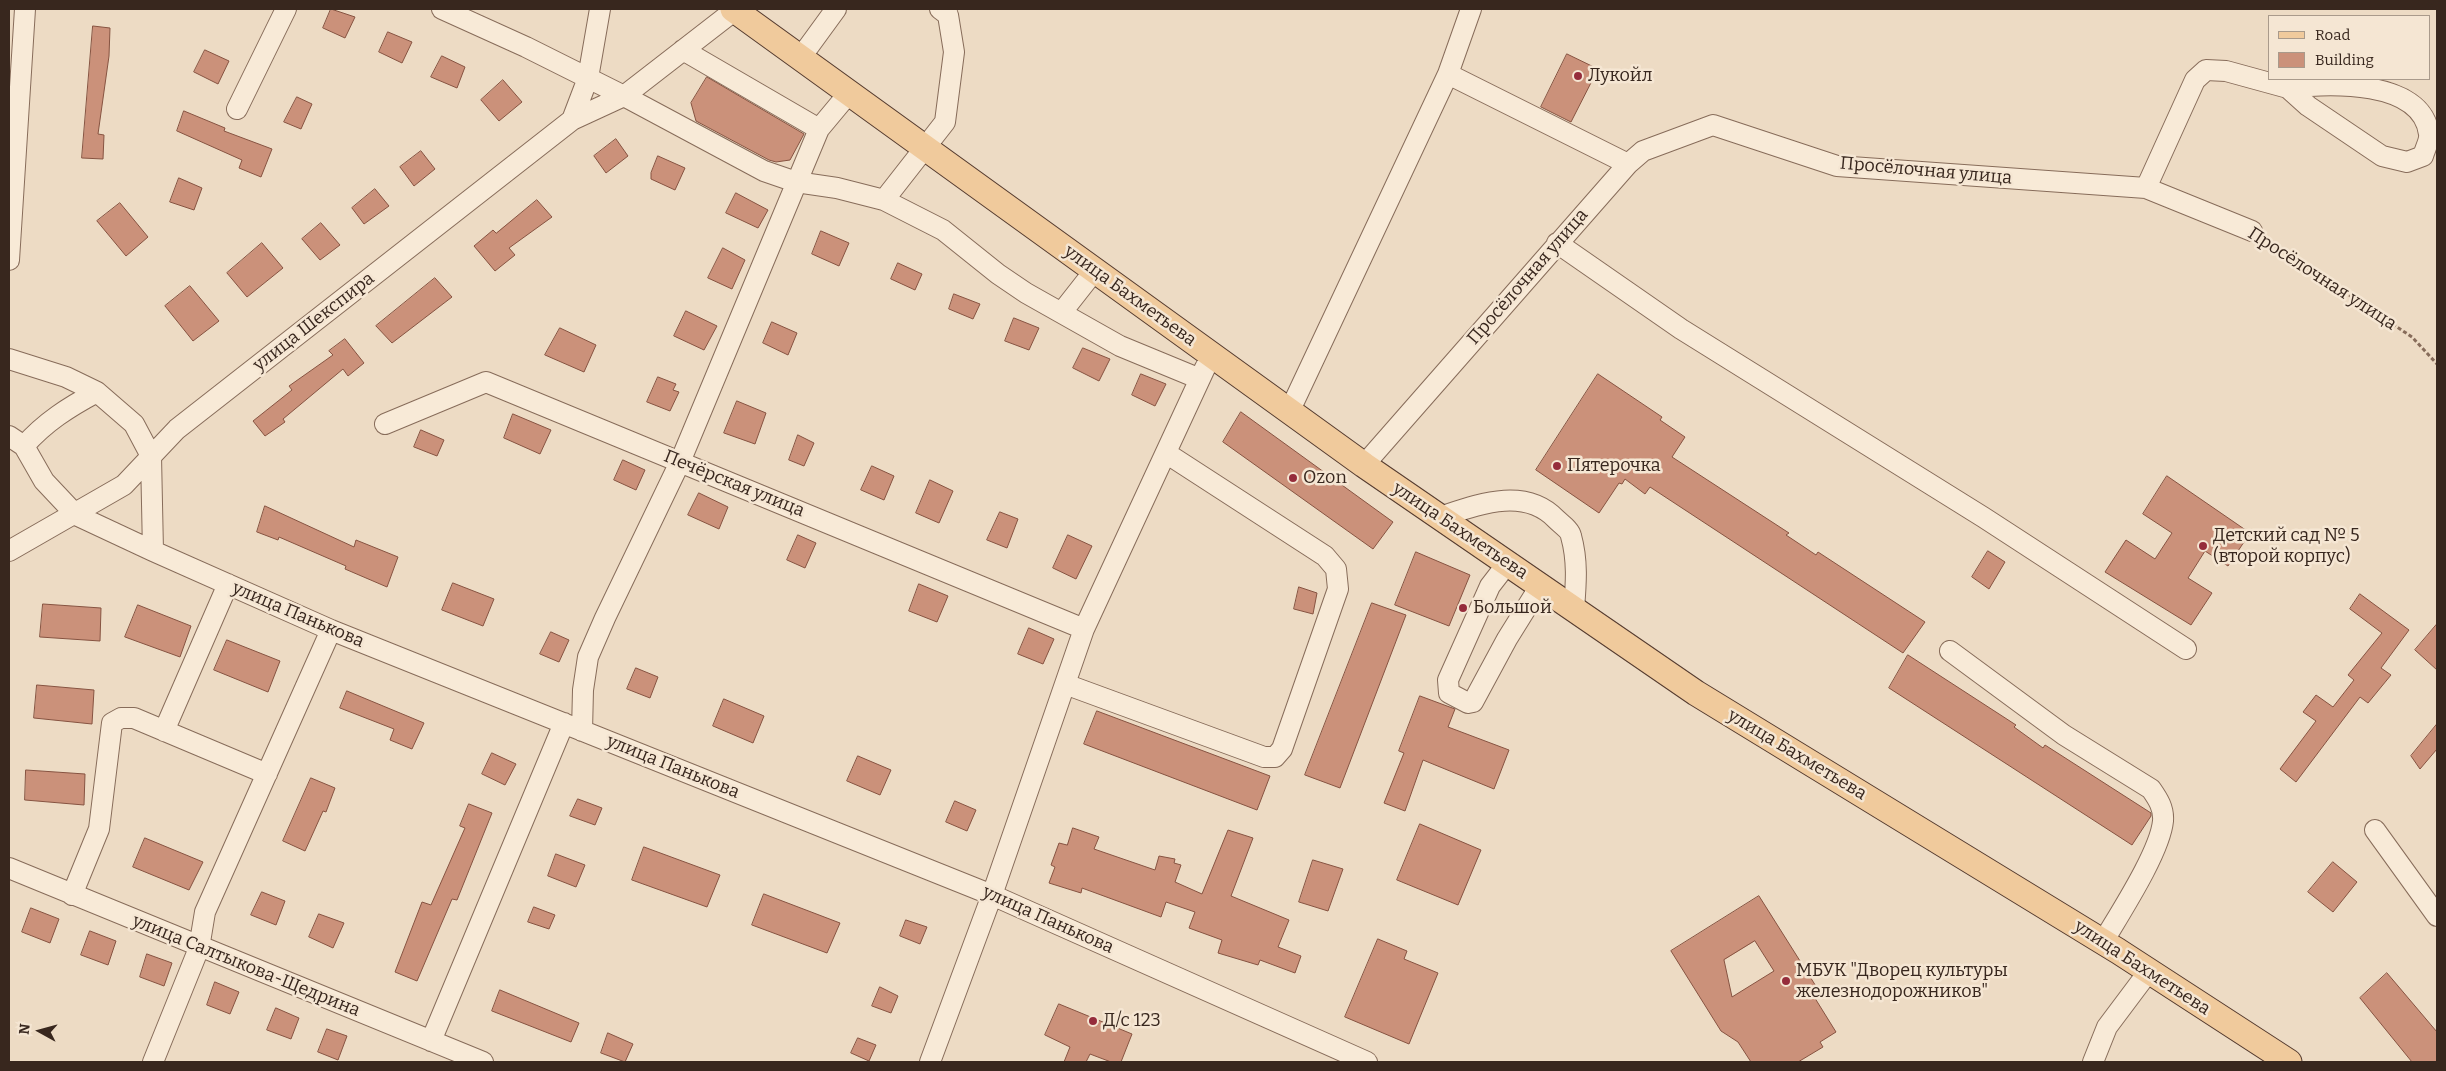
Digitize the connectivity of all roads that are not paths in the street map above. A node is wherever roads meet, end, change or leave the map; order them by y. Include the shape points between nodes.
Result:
1 (25, 9) edge
2 (286, 9) edge
3 (442, 9) edge
4 (600, 9) edge
5 (734, 9) edge
6 (836, 9) edge
7 (940, 9) edge
8 (1471, 9) edge
9 (683, 50) junction
10 (800, 57) junction
11 (1448, 74) junction
12 (588, 78) junction
13 (2288, 88) junction
14 (849, 93) junction
15 (624, 96) junction
16 (237, 109) dead end
17 (572, 120) junction
18 (819, 129) junction
19 (924, 147) junction
20 (1628, 164) junction
21 (796, 182) junction
22 (2146, 188) junction
23 (884, 200) junction
24 (2252, 231) road end
25 (1557, 243) junction
26 (9, 260) edge
27 (1095, 270) junction
28 (1062, 312) junction
29 (1212, 355) junction
30 (9, 359) edge
31 (1200, 379) junction
32 (97, 392) junction
33 (1290, 410) junction
34 (385, 424) dead end
35 (16, 441) edge
36 (1166, 453) junction
37 (151, 456) junction
38 (680, 462) junction
39 (1364, 465) junction
40 (76, 514) junction
41 (1440, 518) junction
42 (9, 551) edge
43 (153, 551) junction
44 (1507, 564) junction
45 (228, 584) junction
46 (1540, 586) junction
47 (1574, 609) junction
48 (1084, 629) junction
49 (331, 630) junction
50 (2186, 649) dead end
51 (1950, 651) dead end
52 (1065, 684) junction
53 (564, 723) junction
54 (164, 731) junction
55 (582, 731) junction
56 (267, 774) junction
57 (2375, 830) dead end
58 (9, 868) edge
59 (72, 895) junction
60 (992, 895) junction
61 (2437, 916) edge
62 (2104, 942) junction
63 (199, 948) junction
64 (2149, 971) junction
65 (430, 1041) junction
66 (152, 1062) edge
67 (483, 1062) edge
68 (930, 1062) edge
69 (1366, 1062) edge
70 (2093, 1062) edge
71 (2289, 1062) edge

1 - 26 street
2 - 16 street
3 - 12 street
4 - 12 street
5 - 9 street, улица Шекспира
5 - 10 main road, улица Бахметьева
6 - 10 street
7 - 19 street via 948,15 954,52 945,122
8 - 11 street
9 - 15 street, улица Шекспира
9 - 18 street
10 - 14 main road, улица Бахметьева
11 - 20 street
11 - 33 street
12 - 15 street
12 - 17 street
13 - 13 street via 2308,106 2382,156 2407,162 2423,156 2430,135 2424,114 2400,96 2376,89 2319,84
13 - 22 street via 2226,71 2206,70 2195,80
14 - 18 street
14 - 19 main road, улица Бахметьева
15 - 17 street, улица Шекспира
15 - 21 street via 764,172
17 - 37 street, улица Шекспира via 177,429
18 - 21 street
19 - 23 street
19 - 27 main road, улица Бахметьева
20 - 22 street, Просёлочная улица via 1643,151 1713,125 1837,166
20 - 25 street, Просёлочная улица
21 - 23 street
21 - 38 street
22 - 24 street, Просёлочная улица
23 - 28 street via 943,230 998,274
25 - 39 street, Просёлочная улица
25 - 50 street via 1681,329 1983,517
27 - 28 street
27 - 29 main road, улица Бахметьева
28 - 31 street via 1120,346
29 - 31 street
29 - 33 main road, улица Бахметьева
30 - 32 street via 66,377
31 - 36 street
32 - 35 street
32 - 37 street via 134,424
33 - 39 main road, улица Бахметьева
34 - 38 street, Печёрская улица via 486,382
35 - 40 street, улица Панькова via 44,481
36 - 48 street
36 - 52 street via 1325,556 1336,569 1338,589 1282,749 1276,757 1264,757
37 - 40 street, улица Шекспира via 124,486
37 - 43 street
38 - 48 street, Печёрская улица
38 - 55 street via 588,658
39 - 41 main road, улица Бахметьева
40 - 42 street, улица Шекспира
40 - 43 street, улица Панькова
41 - 44 main road, улица Бахметьева
41 - 47 street via 1502,500 1528,502 1551,514 1571,534 1577,571
43 - 45 street, улица Панькова
44 - 46 main road, улица Бахметьева
44 - 46 street via 1490,586 1448,680 1449,693 1468,703 1474,702
45 - 49 street, улица Панькова
45 - 54 street
46 - 47 main road, улица Бахметьева
47 - 62 main road, улица Бахметьева via 1696,694
48 - 52 street
49 - 53 street, улица Панькова
49 - 56 street
51 - 62 street via 2064,735 2151,789 2160,802 2163,820 2158,840
52 - 60 street
53 - 55 street, улица Панькова
53 - 65 street
54 - 56 street
54 - 59 street via 134,718 121,718 112,723 99,829
55 - 60 street, улица Панькова
56 - 63 street via 205,912
57 - 61 street
58 - 59 street, улица Салтыкова-Щедрина
59 - 63 street, улица Салтыкова-Щедрина
60 - 68 street
60 - 69 street, улица Панькова
62 - 64 main road, улица Бахметьева
63 - 65 street, улица Салтыкова-Щедрина
63 - 66 street
64 - 70 street via 2106,1027
64 - 71 main road, улица Бахметьева
65 - 67 street, улица Салтыкова-Щедрина

